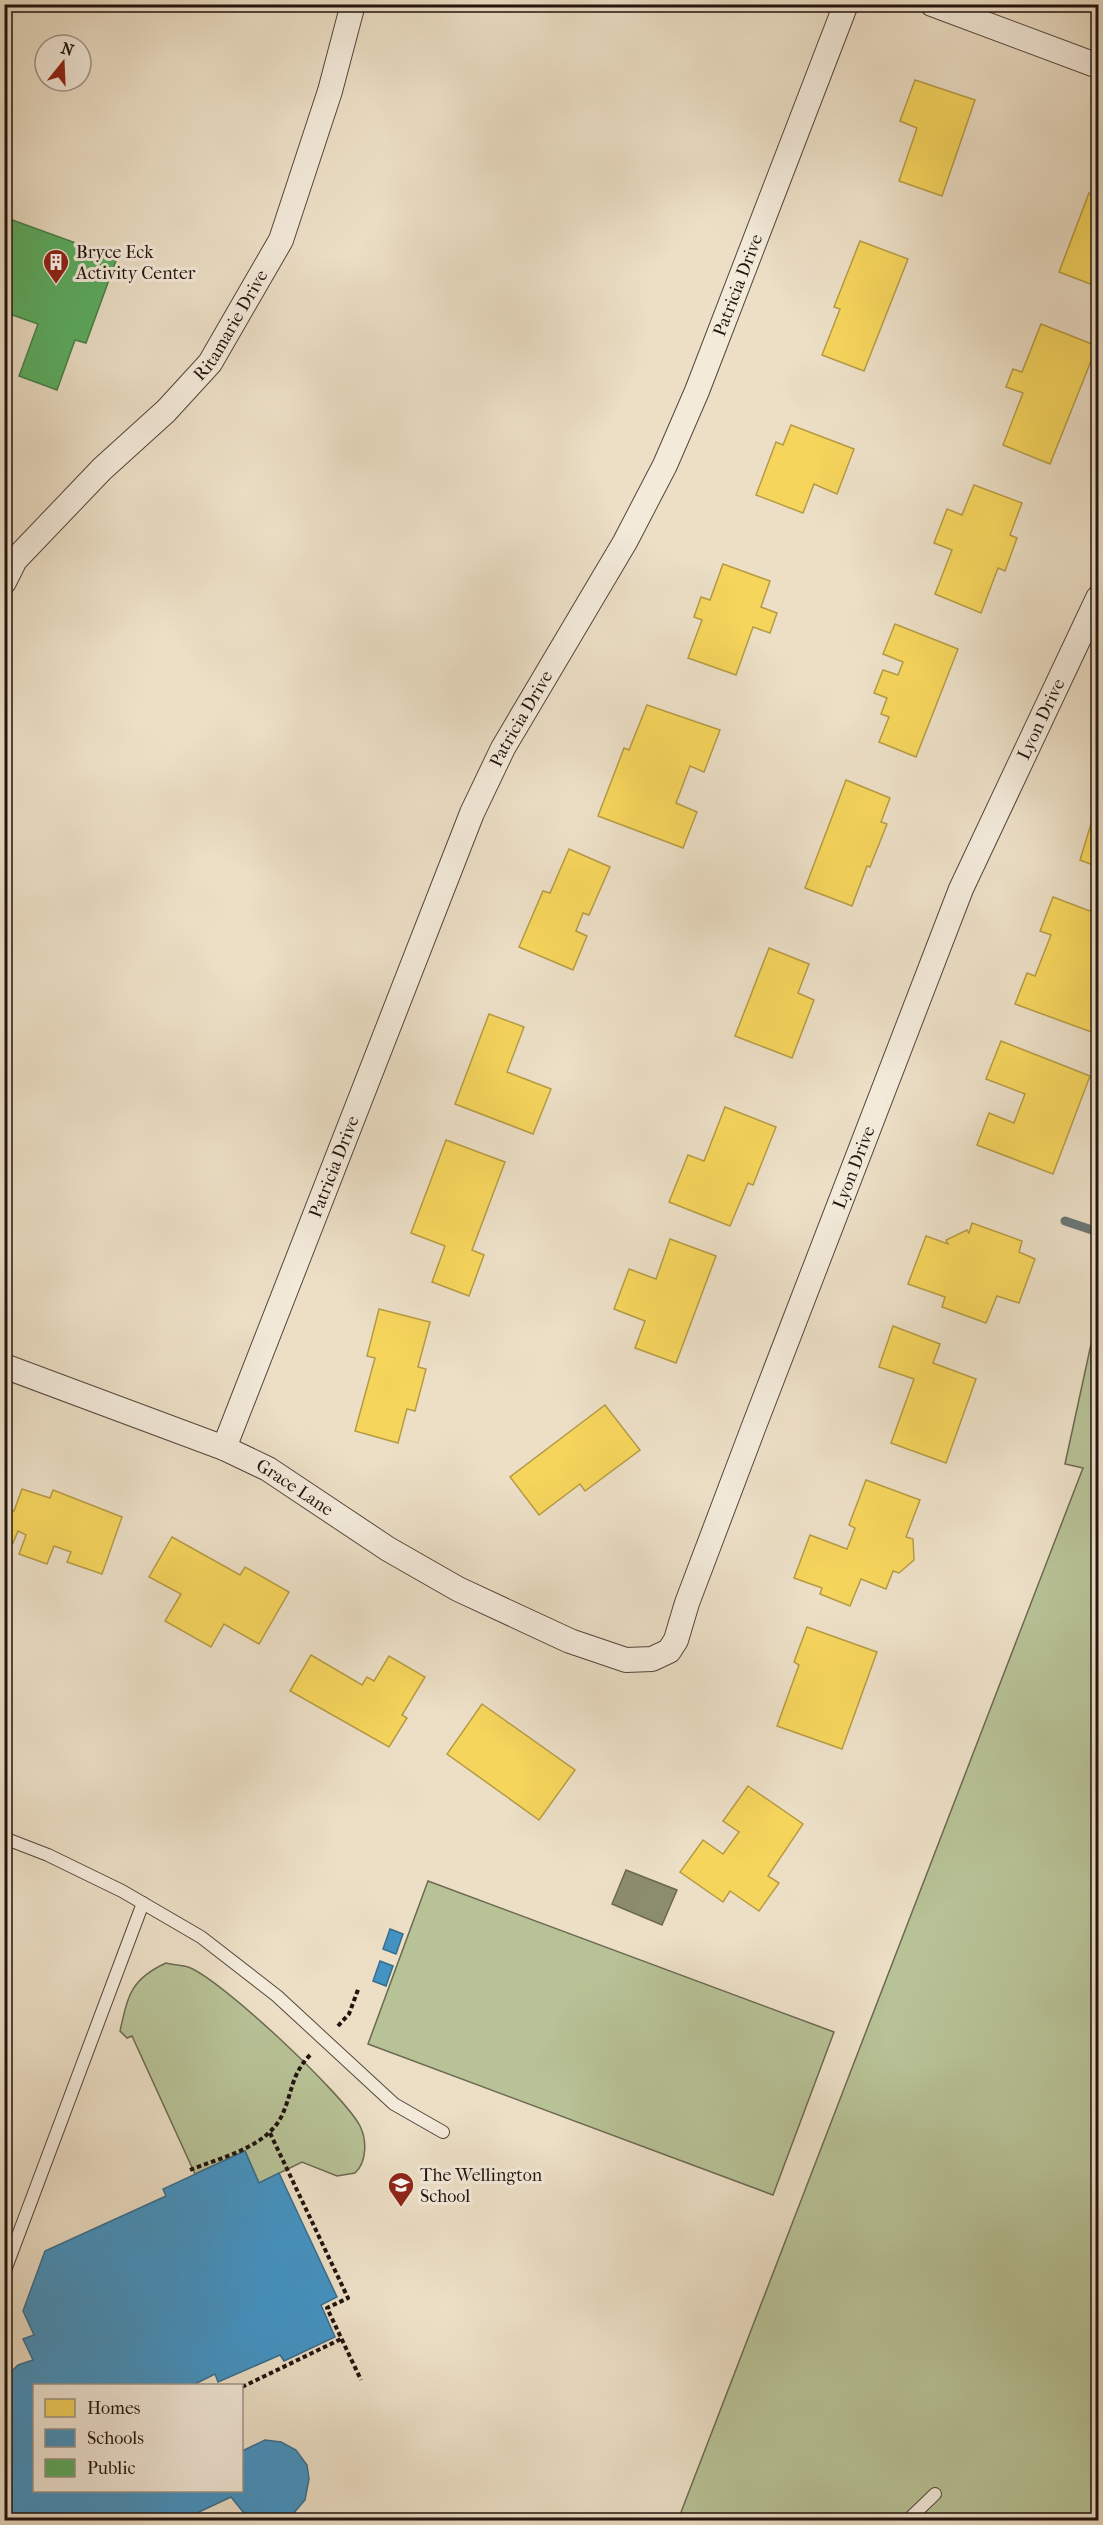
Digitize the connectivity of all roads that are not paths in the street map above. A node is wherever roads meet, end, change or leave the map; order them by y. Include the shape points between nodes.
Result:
1 (352, 4) edge
2 (846, 4) edge
3 (932, 4) edge
4 (1098, 66) edge
5 (4, 582) edge
6 (1098, 598) edge
7 (4, 1366) edge
8 (224, 1448) junction
9 (570, 1641) joint
10 (4, 1838) edge
11 (142, 1903) junction
12 (443, 2132) dead end
13 (4, 2273) edge
14 (935, 2494) dead end
15 (908, 2520) edge

1 - 5 street, Ritamarie Drive via 330,91 281,240 210,363 15,560
2 - 8 street, Patricia Drive via 698,392 666,465 503,748 472,813
3 - 4 street
6 - 9 street, Lyon Drive via 961,889 676,1640 669,1651 652,1659 626,1660
7 - 8 street, Grace Lane
8 - 9 street, Grace Lane via 268,1468 388,1549 458,1589
10 - 11 lane via 48,1855
11 - 12 lane via 201,1937 277,1996 394,2104
11 - 13 lane
14 - 15 lane

